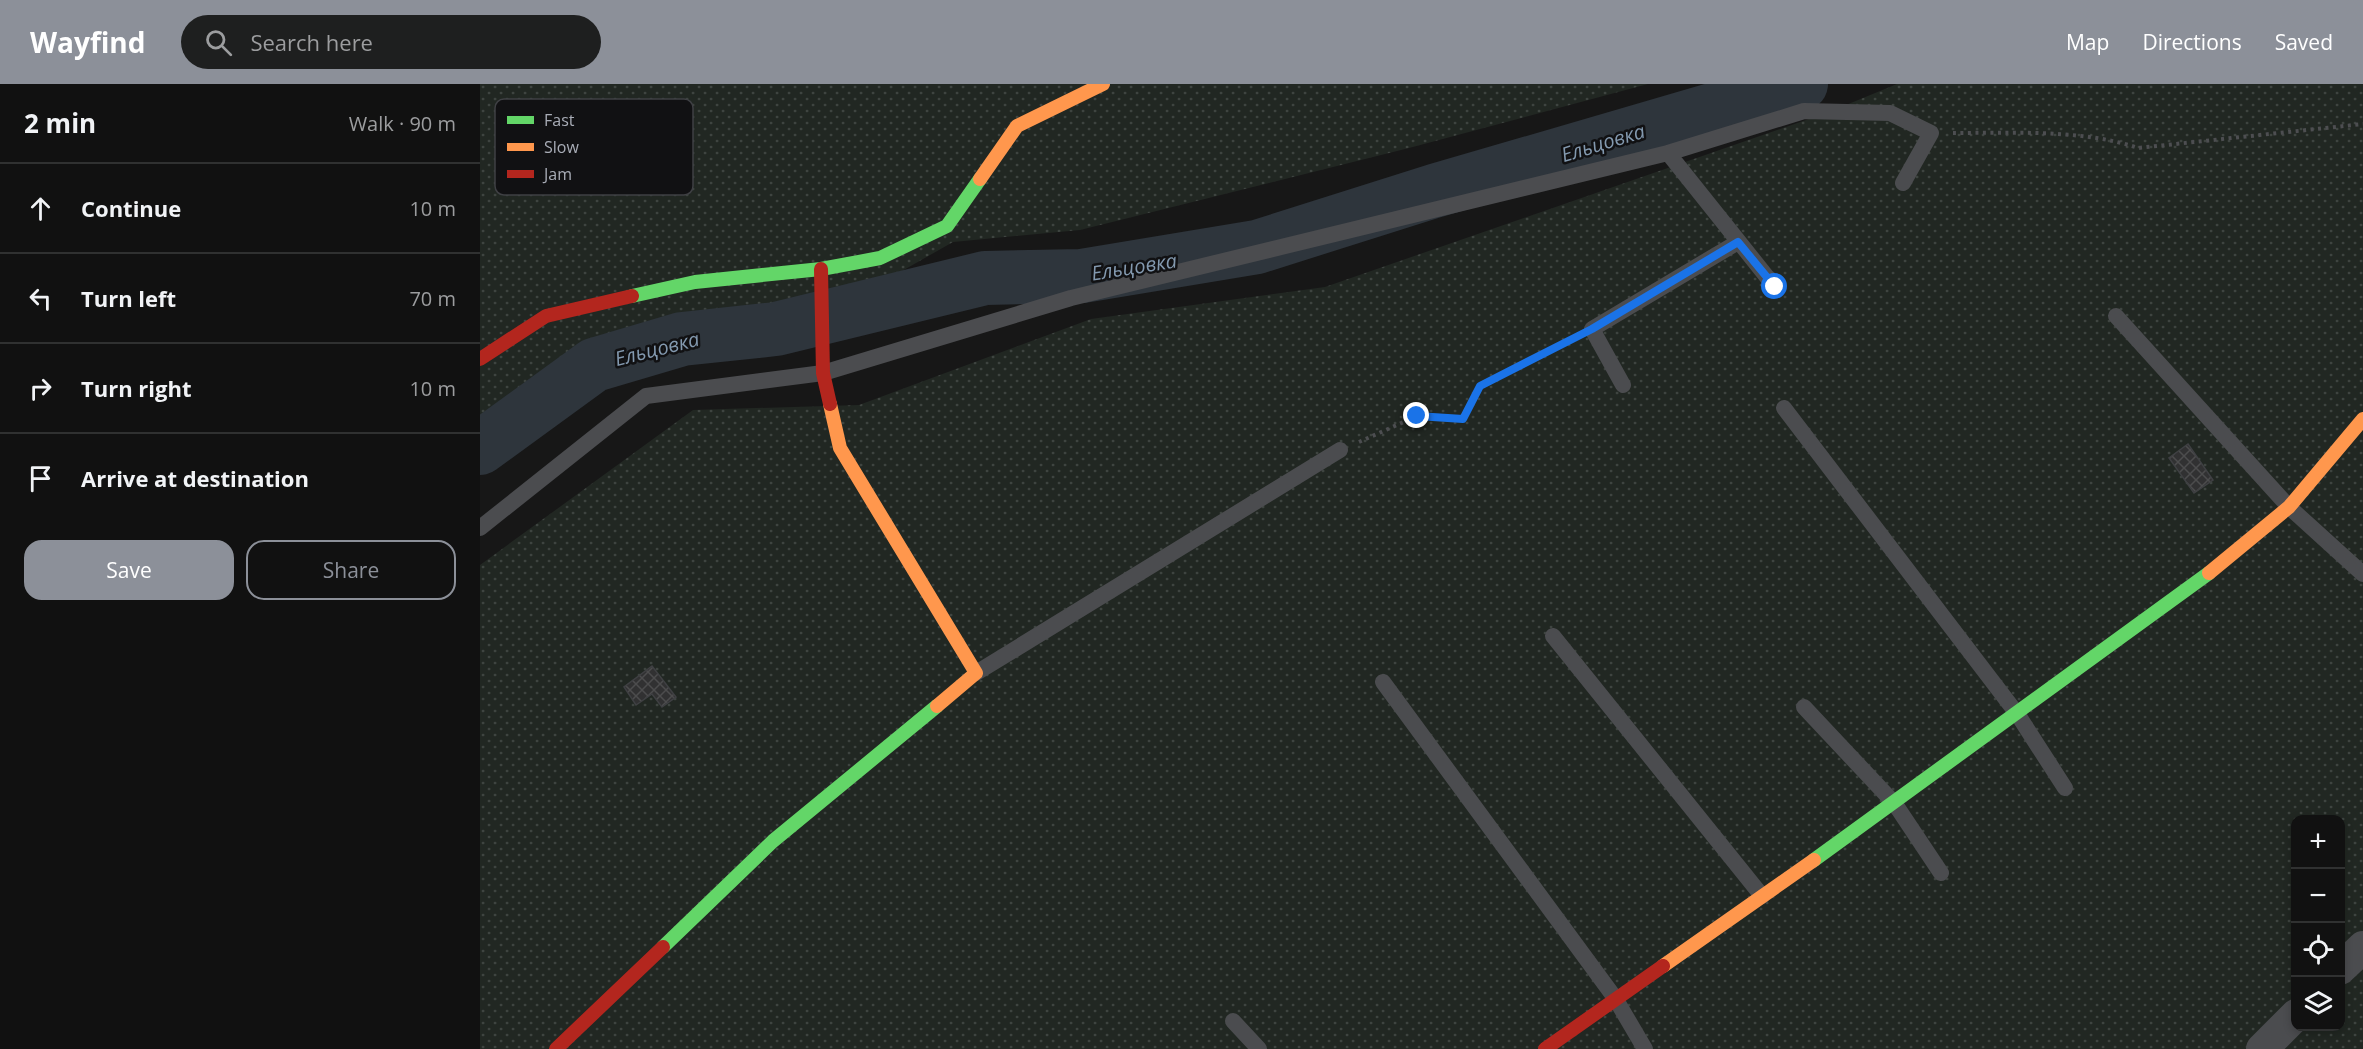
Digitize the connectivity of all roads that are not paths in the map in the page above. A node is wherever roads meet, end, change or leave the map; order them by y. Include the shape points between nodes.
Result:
1 (1103, 84) edge
2 (1668, 153) junction
3 (1903, 183) dead end
4 (1738, 242) junction
5 (821, 269) junction
6 (1775, 287) dead end
7 (2116, 316) dead end
8 (480, 359) edge
9 (823, 373) junction
10 (1623, 385) dead end
11 (1784, 408) dead end
12 (2363, 419) edge
13 (1340, 450) road end
14 (2289, 507) junction
15 (480, 528) edge
16 (2363, 574) edge
17 (1553, 636) dead end
18 (976, 673) junction
19 (1383, 682) dead end
20 (1804, 707) dead end
21 (2018, 715) junction
22 (2065, 788) dead end
23 (1895, 804) junction
24 (1941, 873) dead end
25 (1762, 896) junction
26 (2363, 947) edge
27 (2345, 964) edge
28 (1615, 998) junction
29 (2291, 1019) edge
30 (1233, 1021) dead end
31 (556, 1049) edge
32 (1258, 1049) edge
33 (1545, 1049) edge
34 (1645, 1049) edge
35 (2262, 1049) edge

1 - 5 street via 1017,126 947,226 880,258
2 - 3 lane via 1804,111 1890,113 1931,133
2 - 4 lane
2 - 9 lane via 1071,298
4 - 6 lane
4 - 10 lane via 1592,329
5 - 8 street via 695,282 546,316
5 - 9 street
7 - 14 lane
9 - 15 lane via 646,396
9 - 18 street via 840,448
11 - 21 lane
12 - 14 street
13 - 18 lane
14 - 16 lane
14 - 21 street via 2210,572
17 - 25 lane
18 - 31 street via 773,841
19 - 28 lane
20 - 23 lane
21 - 22 lane
21 - 23 street
23 - 24 lane
23 - 25 street
25 - 28 street
26 - 27 street
28 - 33 street
28 - 34 lane
29 - 35 street
30 - 32 lane

